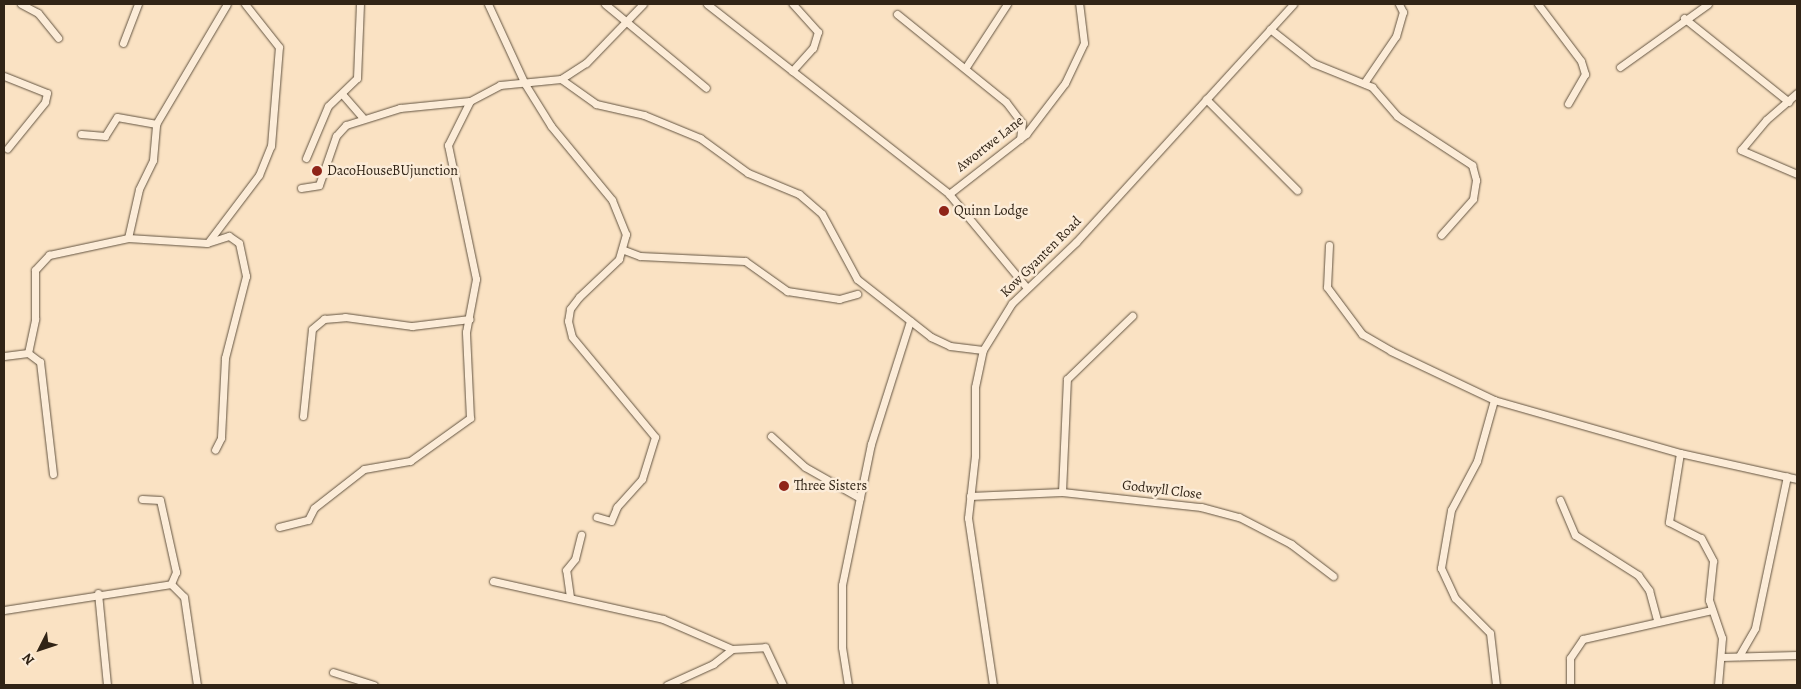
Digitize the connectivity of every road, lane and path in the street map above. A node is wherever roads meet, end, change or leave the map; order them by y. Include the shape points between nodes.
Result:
1 (21, 4) edge
2 (138, 4) edge
3 (227, 4) edge
4 (245, 4) edge
5 (360, 4) edge
6 (488, 4) edge
7 (605, 4) edge
8 (643, 4) edge
9 (707, 4) edge
10 (794, 4) edge
11 (1007, 4) edge
12 (1079, 4) edge
13 (1293, 4) edge
14 (1399, 4) edge
15 (1538, 4) edge
16 (1708, 4) edge
17 (897, 14) dead end
18 (1684, 18) junction
19 (628, 23) junction
20 (1270, 29) junction
21 (58, 38) dead end
22 (123, 43) dead end
23 (966, 67) junction
24 (1620, 67) dead end
25 (792, 71) junction
26 (4, 76) edge
27 (561, 79) junction
28 (1364, 83) junction
29 (525, 84) junction
30 (706, 88) dead end
31 (1797, 94) edge
32 (343, 95) junction
33 (1206, 98) junction
34 (470, 101) junction
35 (1789, 102) junction
36 (1568, 103) dead end
37 (363, 118) junction
38 (156, 124) junction
39 (81, 134) dead end
40 (1020, 139) junction
41 (7, 149) dead end
42 (306, 158) dead end
43 (1797, 174) edge
44 (301, 188) dead end
45 (1297, 190) dead end
46 (949, 194) junction
47 (1441, 235) dead end
48 (128, 238) junction
49 (207, 243) junction
50 (1329, 245) dead end
51 (624, 250) junction
52 (1026, 288) junction
53 (857, 294) dead end
54 (1132, 316) dead end
55 (470, 319) junction
56 (910, 321) junction
57 (983, 350) junction
58 (28, 353) junction
59 (4, 356) edge
60 (1494, 400) junction
61 (303, 416) dead end
62 (771, 436) dead end
63 (215, 450) dead end
64 (1680, 453) junction
65 (53, 474) dead end
66 (1787, 476) junction
67 (1797, 479) edge
68 (1062, 492) junction
69 (970, 496) junction
70 (142, 498) dead end
71 (860, 498) junction
72 (1560, 500) dead end
73 (597, 517) dead end
74 (279, 527) dead end
75 (581, 535) dead end
76 (1334, 576) dead end
77 (493, 581) dead end
78 (171, 584) junction
79 (98, 593) junction
80 (570, 596) junction
81 (4, 610) edge
82 (1712, 610) junction
83 (1657, 620) junction
84 (732, 649) junction
85 (1797, 655) edge
86 (1739, 656) junction
87 (1721, 657) junction
88 (334, 672) dead end
89 (108, 685) edge
90 (197, 685) edge
91 (374, 685) edge
92 (667, 685) edge
93 (783, 685) edge
94 (848, 685) edge
95 (993, 685) edge
96 (1496, 685) edge
97 (1570, 685) edge
98 (1718, 685) edge

1 - 21 street via 38,13
2 - 22 street
3 - 38 street
4 - 49 street via 279,48 271,146 259,175
5 - 32 street via 357,78
6 - 29 street
7 - 19 street
8 - 19 street
9 - 25 street
10 - 25 street via 818,32 813,48
11 - 23 street
12 - 40 street, Awortwe Lane via 1085,27 1080,56 1060,90
13 - 20 street, Kow Gyanten Road
14 - 28 street via 1403,12 1396,36
15 - 36 street via 1581,61 1585,74
16 - 18 street
17 - 23 street
18 - 24 street
18 - 35 street
19 - 27 street via 586,63
19 - 30 street
20 - 28 street via 1313,63
20 - 33 street, Kow Gyanten Road
23 - 40 street via 1019,116
25 - 46 street
26 - 41 street via 47,93 45,102
27 - 29 street
27 - 56 street via 596,104 644,115 700,138 748,173 799,194 822,214 857,280
28 - 47 street via 1397,116 1472,165 1476,180 1473,199
29 - 34 street via 500,85
29 - 51 street via 551,126 612,200 626,234
31 - 35 street
32 - 37 street
32 - 42 street via 328,106 318,122
33 - 45 street
33 - 52 street, Kow Gyanten Road via 1070,249
34 - 37 street
34 - 55 street via 448,145 476,279
35 - 43 street via 1741,150
37 - 44 street via 340,130 319,185
38 - 39 street via 117,117 105,136
38 - 48 street via 153,160 138,189
40 - 46 street, Awortwe Lane
46 - 52 street
48 - 49 street
48 - 58 street via 49,255 42,261 35,270 35,319
49 - 63 street via 229,236 240,242 246,276 225,358 221,438
50 - 60 street via 1327,287 1362,334
51 - 53 street via 640,256 745,261 787,291 839,299
51 - 73 street via 570,309 568,321 572,337 655,437 642,479 617,507 611,521
52 - 57 street, Kow Gyanten Road via 1000,318
54 - 68 street via 1066,379
55 - 61 street via 412,326 345,317 324,319 312,329
55 - 74 street via 465,364 470,418 410,461 364,469 314,508 308,520
56 - 57 street via 950,346
56 - 71 street via 871,444
57 - 69 street, Kow Gyanten Road via 976,386
58 - 59 street
58 - 65 street via 40,362
60 - 64 street
60 - 96 street via 1477,461 1451,510 1441,568 1455,598 1490,633
62 - 71 street via 805,467
64 - 66 street
64 - 82 street via 1669,522 1701,538 1710,552 1715,572 1709,600
66 - 67 street
66 - 86 street via 1755,628
68 - 69 street, Godwyll Close
68 - 76 street, Godwyll Close via 1200,506 1239,517 1291,544
69 - 95 street, Kow Gyanten Road via 969,548
70 - 78 street via 160,500 176,572
71 - 94 street via 842,585 842,647
72 - 83 street via 1580,539 1624,563 1642,579
75 - 80 street via 575,559 566,570
77 - 80 street
78 - 79 street
78 - 90 street via 184,597
79 - 81 street
79 - 89 street
80 - 84 street via 663,619
82 - 83 street
82 - 87 street via 1721,626
83 - 97 street via 1583,639 1570,658
84 - 92 street via 713,664
84 - 93 street via 770,650
85 - 86 street
86 - 87 street
87 - 98 street
88 - 91 street

